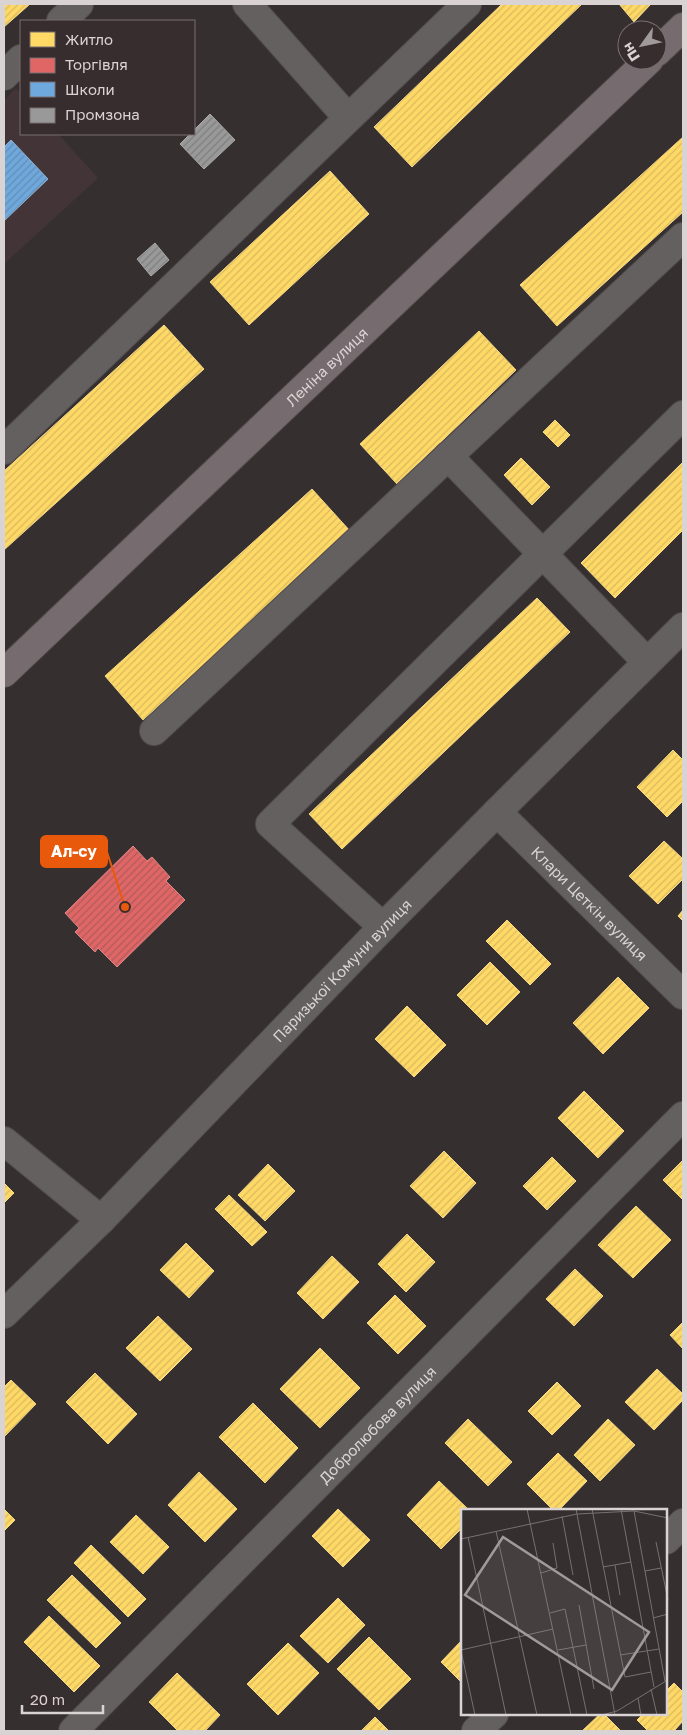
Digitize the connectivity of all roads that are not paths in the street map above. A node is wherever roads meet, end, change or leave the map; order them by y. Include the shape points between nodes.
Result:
1 (80, 4) edge
2 (247, 4) edge
3 (467, 4) edge
4 (62, 20) edge
5 (683, 27) edge
6 (667, 42) edge
7 (20, 60) edge
8 (637, 70) edge
9 (4, 76) edge
10 (348, 118) junction
11 (683, 237) edge
12 (683, 415) edge
13 (4, 450) edge
14 (448, 456) junction
15 (543, 554) junction
16 (683, 627) edge
17 (647, 662) junction
18 (4, 673) edge
19 (154, 731) dead end
20 (497, 812) junction
21 (383, 928) junction
22 (683, 995) edge
23 (683, 1116) edge
24 (4, 1141) edge
25 (101, 1220) junction
26 (4, 1314) edge
27 (683, 1522) edge
28 (667, 1539) edge
29 (493, 1715) edge
30 (73, 1731) edge
31 (476, 1731) edge

1 - 4 street
2 - 10 street
3 - 10 street
5 - 6 main road
7 - 9 street
8 - 18 main road, Леніна вулиця
10 - 13 street
11 - 14 street
12 - 15 street
14 - 15 street
14 - 19 street
15 - 17 street
15 - 21 street via 270,824
16 - 17 street, Паризької Комуни вулиця
17 - 20 street, Паризької Комуни вулиця
20 - 21 street, Паризької Комуни вулиця
20 - 22 street, Клари Цеткін вулиця
21 - 25 street, Паризької Комуни вулиця
23 - 30 street, Добролюбова вулиця
24 - 25 street
25 - 26 street, Паризької Комуни вулиця
27 - 28 street
29 - 31 street

